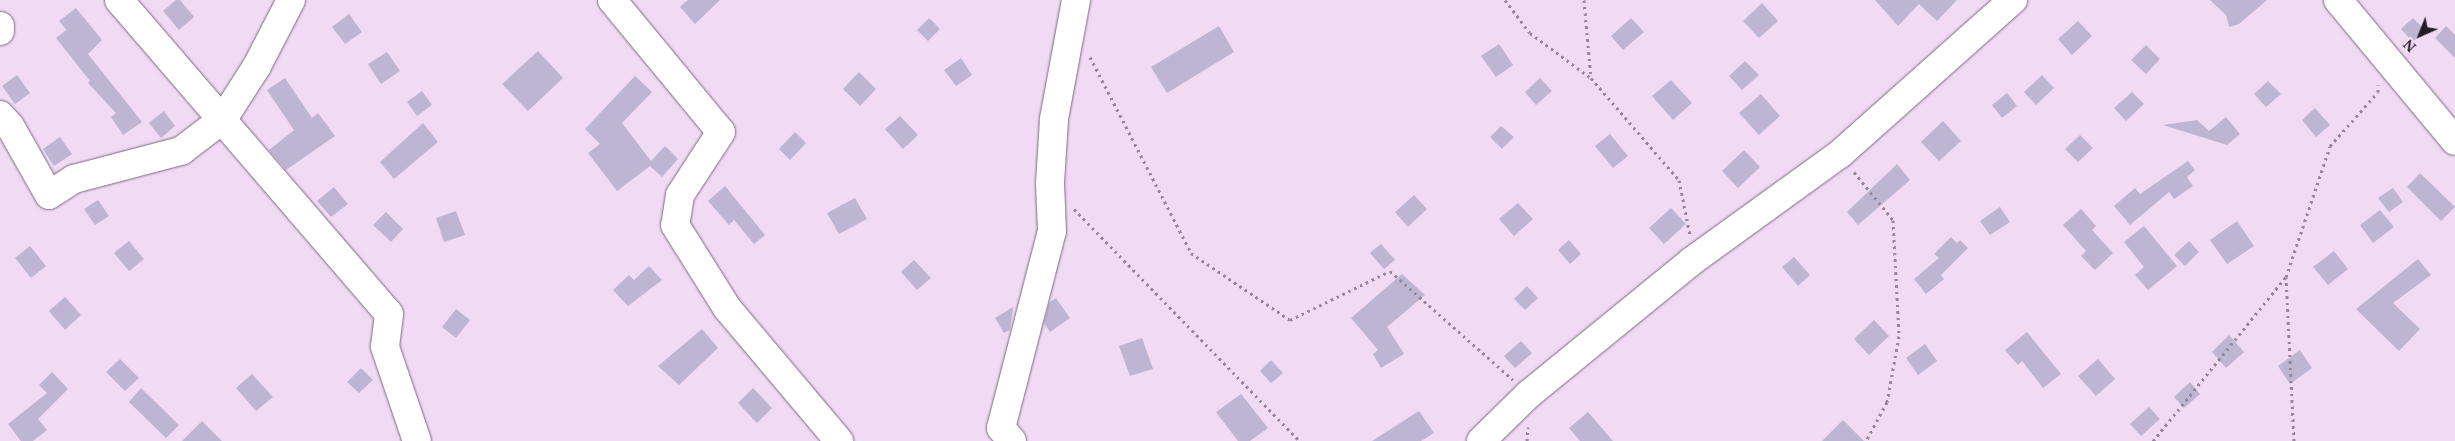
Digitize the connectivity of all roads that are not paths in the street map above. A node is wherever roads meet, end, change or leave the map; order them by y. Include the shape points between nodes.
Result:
1 (119, 0) edge
2 (291, 0) edge
3 (612, 0) edge
4 (2013, 0) edge
5 (2338, 0) edge
6 (1075, 11) edge
7 (0, 26) edge
8 (0, 31) edge
9 (0, 115) edge
10 (223, 119) junction
11 (2455, 141) edge
12 (417, 441) edge
13 (839, 441) edge
14 (1012, 441) edge
15 (1481, 441) edge

1 - 10 street
2 - 10 street via 257,66
3 - 13 street via 722,132 680,195 675,225 727,308
4 - 15 street via 1840,154 1692,260 1528,394
5 - 11 street
6 - 14 street via 1054,119 1050,183 1052,231 1001,428
7 - 8 street
9 - 10 street via 10,126 49,195 74,180 181,151
10 - 12 street via 389,314 385,347

